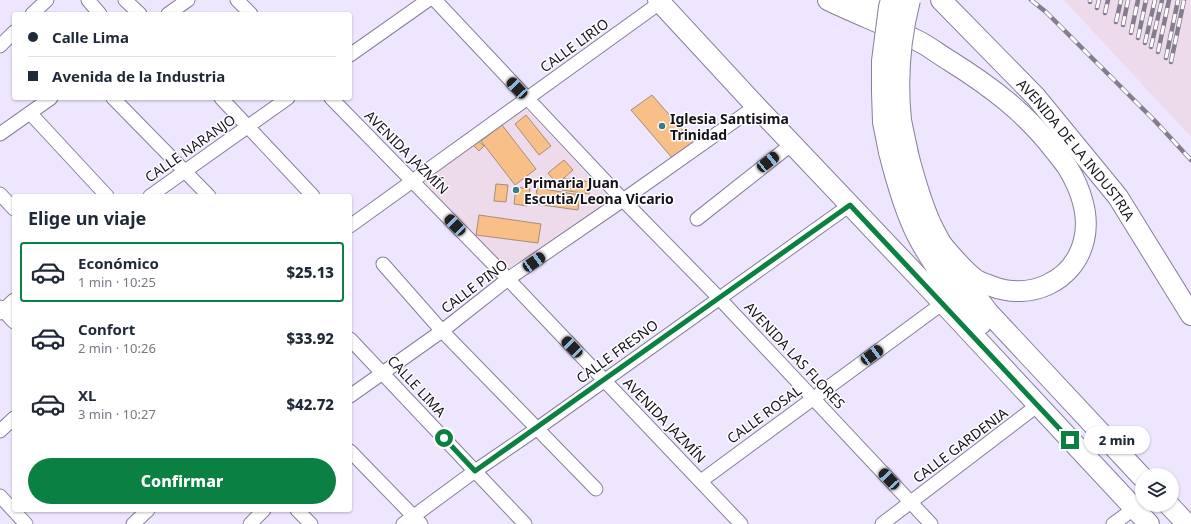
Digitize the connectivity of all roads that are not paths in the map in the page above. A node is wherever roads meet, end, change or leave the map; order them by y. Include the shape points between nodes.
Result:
1 (47, 0) edge
2 (88, 0) edge
3 (125, 0) edge
4 (188, 0) edge
5 (238, 0) edge
6 (428, 0) edge
7 (435, 0) edge
8 (828, 0) edge
9 (876, 0) edge
10 (891, 0) edge
11 (910, 0) edge
12 (941, 0) edge
13 (660, 1) edge
14 (850, 10) junction
15 (34, 12) edge
16 (98, 12) edge
17 (138, 12) edge
18 (171, 12) edge
19 (249, 12) edge
20 (12, 34) edge
21 (0, 46) edge
22 (352, 54) edge
23 (527, 98) junction
24 (48, 100) edge
25 (115, 100) edge
26 (223, 100) edge
27 (285, 100) edge
28 (333, 100) edge
29 (756, 106) junction
30 (30, 113) junction
31 (248, 126) junction
32 (0, 134) edge
33 (792, 144) junction
34 (898, 153) junction
35 (185, 171) junction
36 (413, 181) junction
37 (0, 194) edge
38 (105, 194) edge
39 (153, 194) edge
40 (207, 194) edge
41 (311, 194) edge
42 (623, 200) junction
43 (850, 205) junction
44 (12, 207) edge
45 (697, 219) dead end
46 (352, 225) edge
47 (943, 246) junction
48 (382, 264) dead end
49 (508, 279) junction
50 (719, 298) junction
51 (12, 302) edge
52 (943, 303) junction
53 (1, 310) edge
54 (1191, 315) edge
55 (12, 320) edge
56 (442, 331) junction
57 (352, 342) edge
58 (382, 372) junction
59 (604, 380) junction
60 (352, 394) edge
61 (813, 398) junction
62 (1038, 405) junction
63 (12, 420) edge
64 (538, 428) junction
65 (0, 431) edge
66 (352, 453) edge
67 (1135, 470) edge
68 (475, 471) junction
69 (701, 481) junction
70 (596, 489) dead end
71 (0, 496) edge
72 (911, 502) junction
73 (1135, 508) joint
74 (12, 509) edge
75 (146, 512) edge
76 (262, 512) edge
77 (299, 512) edge
78 (1138, 512) edge
79 (1176, 512) edge
80 (413, 521) edge
81 (133, 524) edge
82 (250, 524) edge
83 (311, 524) edge
84 (525, 524) edge
85 (742, 524) edge
86 (882, 524) edge
87 (931, 524) edge
88 (1113, 524) edge
89 (1149, 524) edge
90 (1187, 524) edge

1 - 15 street
2 - 16 street
3 - 17 street
4 - 18 street
5 - 19 street
6 - 22 street
7 - 23 street, AVENIDA LAS FLORES
8 - 14 highway
9 - 14 highway via 864,10
10 - 34 highway, bridge via 882,69 883,122
11 - 34 highway, bridge via 901,52 902,121
12 - 54 highway, AVENIDA DE LA INDUSTRIA via 1036,97 1118,197
13 - 23 street, CALLE LIRIO
13 - 29 highway
14 - 47 highway via 922,43 990,88 1039,131 1067,167 1082,197 1085,238 1081,251 1075,263 1054,282 1041,288 1024,292 987,285 975,279
20 - 21 street
23 - 36 street, CALLE LIRIO
23 - 42 street, AVENIDA LAS FLORES
24 - 30 street
25 - 35 street
26 - 31 street
27 - 31 street, CALLE NARANJO
28 - 36 street, AVENIDA JAZMÍN
29 - 33 highway
29 - 42 street, CALLE PINO
30 - 32 street
30 - 38 street
31 - 35 street, CALLE NARANJO
31 - 41 street
33 - 43 highway
33 - 45 street
34 - 47 highway via 917,186
34 - 62 highway via 896,180 917,235 934,265 956,295 1024,375
35 - 39 street, CALLE NARANJO
35 - 40 street
36 - 46 street, CALLE LIRIO
36 - 49 street, AVENIDA JAZMÍN
37 - 44 street
42 - 49 street, CALLE PINO
42 - 50 street, AVENIDA LAS FLORES
43 - 50 street, CALLE FRESNO
43 - 52 highway
47 - 67 highway via 988,312
48 - 56 street
49 - 56 street, CALLE PINO
49 - 59 street, AVENIDA JAZMÍN
50 - 59 street, CALLE FRESNO
50 - 61 street, AVENIDA LAS FLORES
51 - 53 street
52 - 61 street, CALLE ROSAL
52 - 62 highway
53 - 55 street
56 - 58 street, CALLE PINO
56 - 64 street
57 - 58 street, CALLE LIMA
58 - 60 street, CALLE PINO
58 - 68 street, CALLE LIMA
59 - 64 street, CALLE FRESNO
59 - 69 street, AVENIDA JAZMÍN
61 - 69 street, CALLE ROSAL
61 - 72 street, AVENIDA LAS FLORES
62 - 72 street, CALLE GARDENIA
62 - 73 highway
63 - 65 street
64 - 68 street, CALLE FRESNO
64 - 70 street
66 - 80 street
68 - 80 street, CALLE FRESNO
68 - 84 street, CALLE LIMA
69 - 85 street, AVENIDA JAZMÍN
71 - 74 street
72 - 86 street, CALLE GARDENIA
72 - 87 street, AVENIDA LAS FLORES
73 - 88 street
75 - 81 street
76 - 82 street
77 - 83 street
78 - 89 highway
79 - 90 highway

